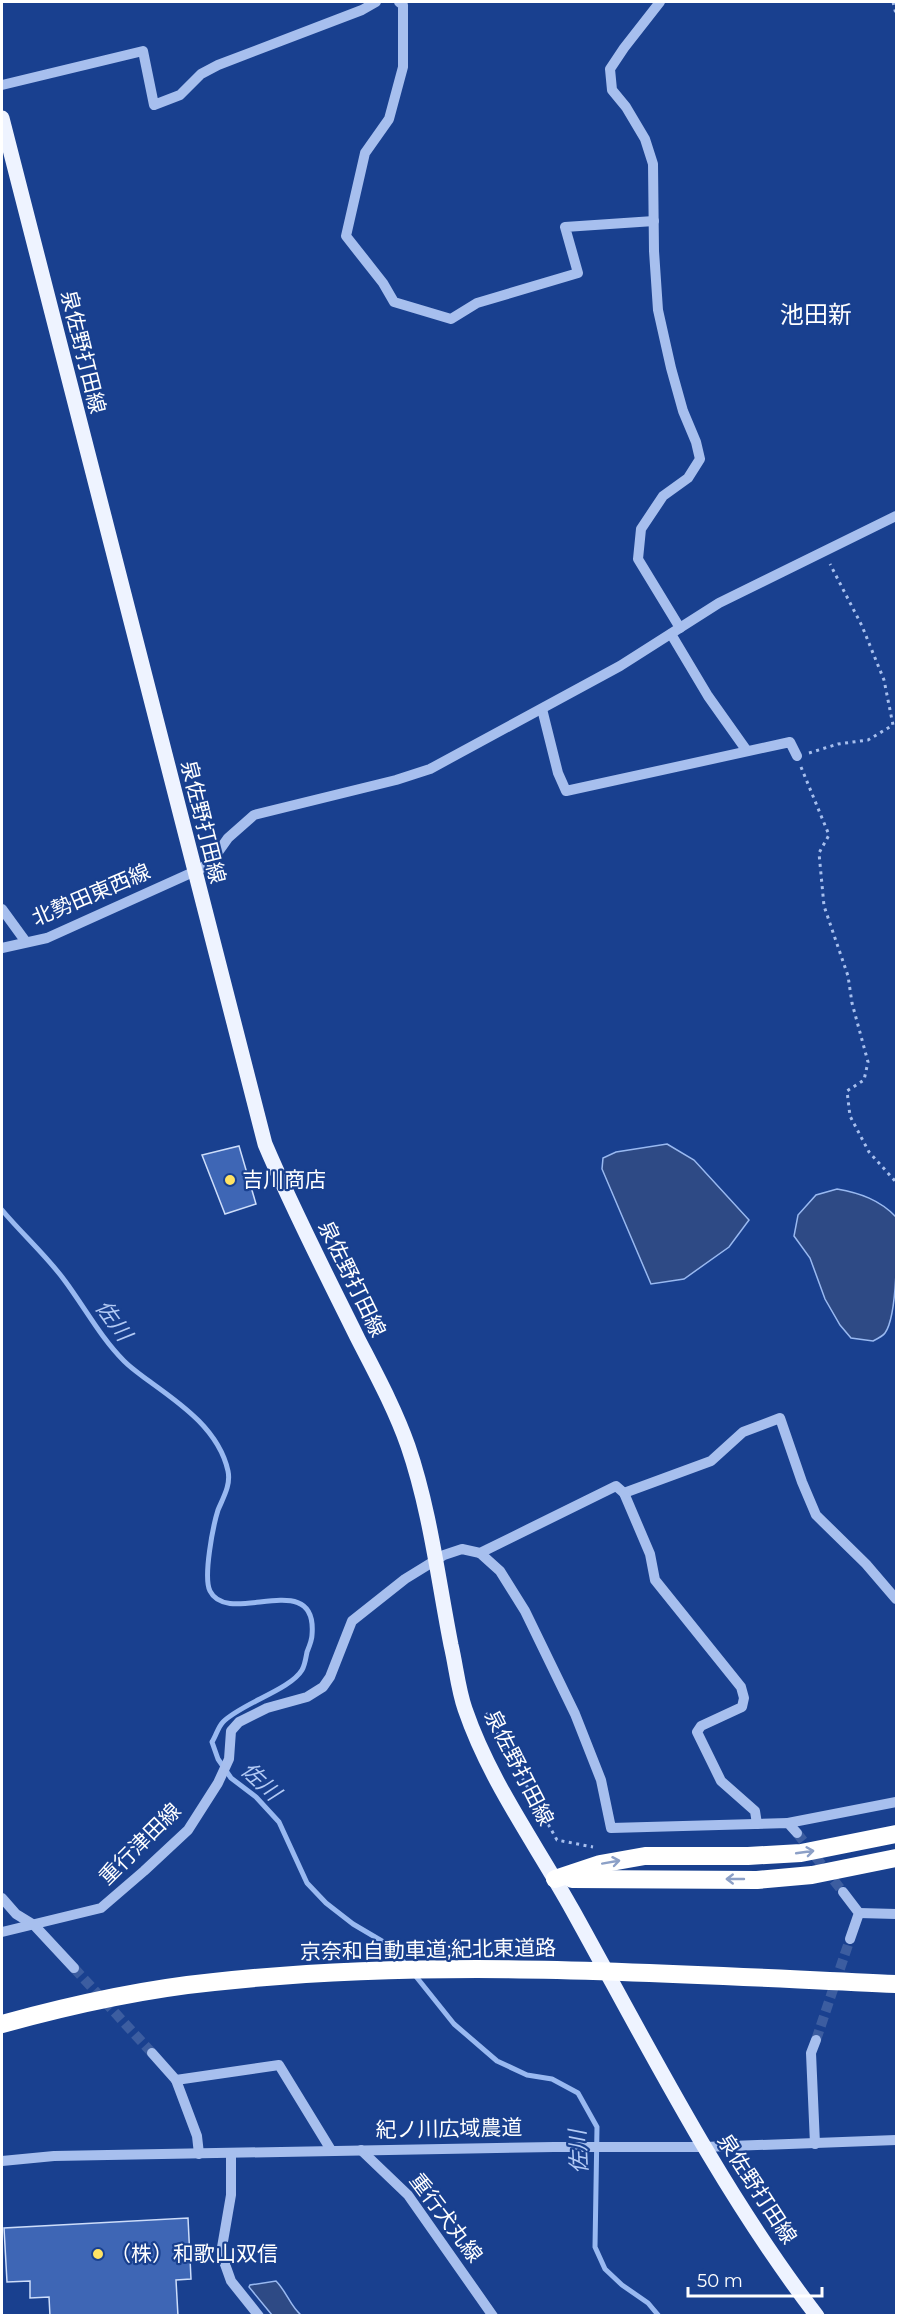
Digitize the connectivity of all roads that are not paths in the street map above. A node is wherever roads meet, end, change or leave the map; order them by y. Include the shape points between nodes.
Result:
1 (376, 2) edge
2 (399, 2) edge
3 (660, 2) edge
4 (2, 85) edge
5 (2, 118) edge
6 (654, 221) junction
7 (897, 516) edge
8 (676, 631) junction
9 (542, 709) junction
10 (747, 751) junction
11 (797, 756) road end
12 (195, 871) junction
13 (2, 909) edge
14 (26, 942) junction
15 (2, 948) edge
16 (624, 1493) junction
17 (480, 1553) junction
18 (434, 1559) junction
19 (897, 1599) edge
20 (897, 1802) edge
21 (788, 1823) junction
22 (756, 1824) junction
23 (797, 1833) tunnel mouth
24 (897, 1834) edge
25 (897, 1858) edge
26 (555, 1879) junction
27 (843, 1892) tunnel mouth
28 (2, 1898) edge
29 (859, 1912) junction
30 (897, 1914) edge
31 (34, 1924) junction
32 (2, 1932) edge
33 (850, 1939) tunnel mouth
34 (74, 1968) tunnel mouth
35 (896, 1987) edge
36 (2, 2024) edge
37 (816, 2040) tunnel mouth
38 (152, 2053) tunnel mouth
39 (176, 2080) junction
40 (897, 2140) edge
41 (815, 2144) junction
42 (704, 2147) junction
43 (331, 2150) junction
44 (361, 2150) junction
45 (231, 2153) junction
46 (199, 2154) junction
47 (2, 2161) edge
48 (259, 2316) edge
49 (493, 2316) edge
50 (817, 2316) edge

1 - 4 street via 218,65 201,74 180,95 154,105 143,51
2 - 6 street via 403,5 403,67 388,119 365,153 346,236 394,302 451,319 477,303 578,273 565,227
3 - 6 street via 610,69 612,90 645,139 653,164
5 - 12 main road, 泉佐野打田線
6 - 8 street via 658,310 699,459 688,478 663,495 641,529 638,559
7 - 8 street, 北勢田東西線 via 719,603
8 - 9 street, 北勢田東西線
8 - 10 street via 708,696
9 - 10 street via 566,790
9 - 12 street, 北勢田東西線 via 430,769 254,815 228,838 211,862
10 - 11 street via 790,742
12 - 14 street, 北勢田東西線 via 47,938
12 - 18 main road, 泉佐野打田線 via 265,1144 407,1443 423,1494
13 - 14 street
14 - 15 street, 北勢田東西線
16 - 17 street via 616,1486 603,1491
16 - 19 street via 711,1461 743,1432 780,1418 816,1515
16 - 22 street via 650,1554 655,1580 741,1687 742,1707 701,1726 697,1732 721,1781 755,1811
17 - 18 street, 重行津田線 via 462,1549
17 - 22 street via 500,1571 525,1611 570,1704 600,1780 611,1828
18 - 26 main road, 泉佐野打田線 via 464,1706 510,1806
18 - 31 street, 重行津田線 via 352,1621 323,1687 307,1697 267,1708 231,1731 229,1759 188,1830 101,1908
20 - 21 street
21 - 22 street
21 - 23 street
26 -> 24 highway via 600,1864 645,1856 801,1853
25 -> 26 highway via 812,1875 757,1880
26 - 42 main road, 泉佐野打田線
27 - 29 street
28 - 31 street via 16,1914
29 - 30 street
29 - 33 street
31 - 32 street
31 - 34 street
35 - 36 highway, 京奈和自動車道;紀北東道路 via 564,1970 364,1971 214,1982 128,1995
37 - 41 street via 811,2053
38 - 39 street
39 - 43 street via 279,2065
39 - 46 street via 197,2136
40 - 41 street, 紀ノ川広域農道
41 - 42 street, 紀ノ川広域農道
42 - 44 street, 紀ノ川広域農道
42 - 50 main road, 泉佐野打田線
43 - 44 street, 紀ノ川広域農道
43 - 45 street, 紀ノ川広域農道
44 - 49 street, 重行犬丸線 via 408,2195
45 - 46 street, 紀ノ川広域農道
45 - 48 street via 231,2195 221,2253 231,2281
46 - 47 street, 紀ノ川広域農道 via 54,2156

